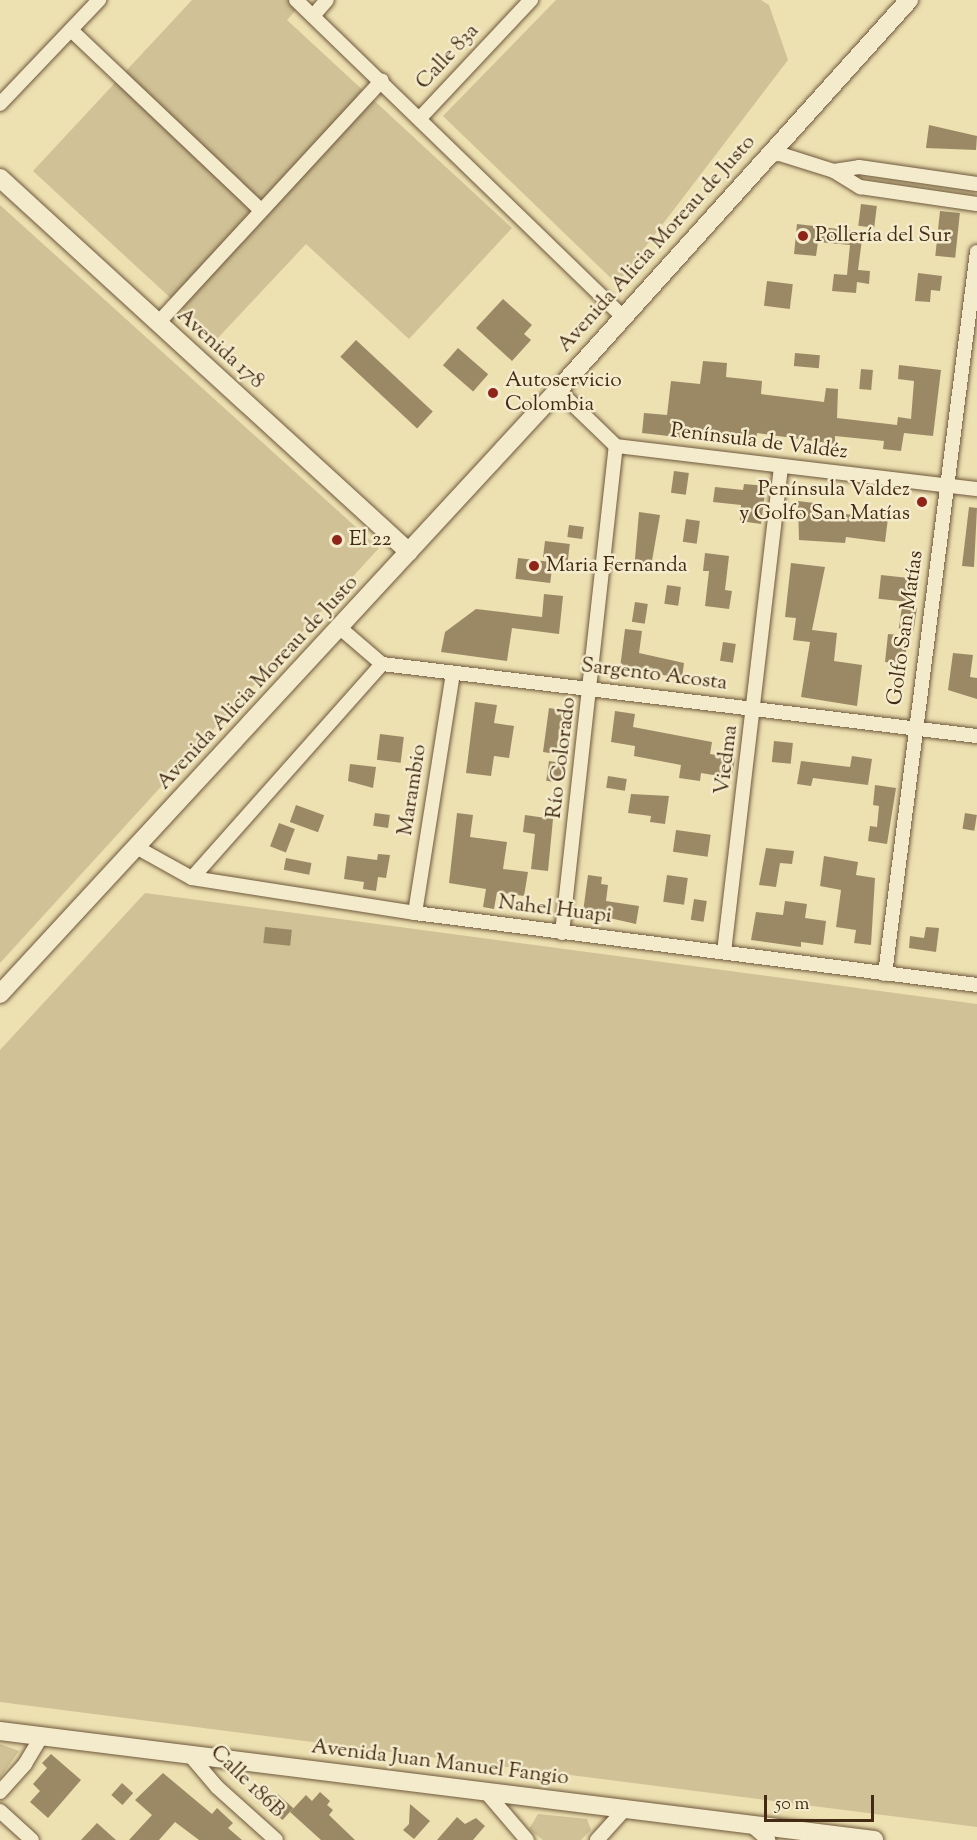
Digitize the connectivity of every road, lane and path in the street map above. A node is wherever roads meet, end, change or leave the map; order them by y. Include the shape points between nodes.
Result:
1 (99, 0) edge
2 (296, 0) edge
3 (327, 0) edge
4 (531, 0) edge
5 (909, 0) edge
6 (313, 16) junction
7 (71, 30) junction
8 (382, 80) junction
9 (0, 104) edge
10 (421, 117) junction
11 (767, 155) junction
12 (834, 171) junction
13 (0, 178) edge
14 (977, 184) edge
15 (977, 204) edge
16 (261, 210) junction
17 (977, 252) edge
18 (622, 316) junction
19 (158, 322) junction
20 (558, 390) junction
21 (616, 446) junction
22 (781, 466) junction
23 (947, 484) junction
24 (977, 489) edge
25 (409, 552) junction
26 (339, 627) junction
27 (382, 664) junction
28 (453, 673) junction
29 (591, 688) junction
30 (754, 708) junction
31 (914, 728) junction
32 (977, 736) edge
33 (136, 847) junction
34 (192, 878) junction
35 (415, 913) junction
36 (562, 933) junction
37 (724, 952) junction
38 (885, 974) junction
39 (977, 985) edge
40 (0, 994) edge
41 (0, 1731) edge
42 (42, 1736) junction
43 (189, 1754) junction
44 (0, 1792) edge
45 (486, 1792) junction
46 (625, 1809) junction
47 (0, 1811) edge
48 (751, 1825) junction
49 (842, 1838) edge
50 (32, 1840) edge
51 (276, 1840) edge
52 (527, 1840) edge
53 (597, 1840) edge
54 (768, 1840) edge
55 (874, 1840) edge

1 - 7 street
2 - 6 street
3 - 6 street
4 - 10 street, Calle 83a
5 - 11 main road, Avenida Alicia Moreau de Justo
6 - 8 street
7 - 9 street
7 - 16 street
8 - 10 street
8 - 16 street
10 - 18 street
11 - 12 street via 780,154
11 - 18 main road, Avenida Alicia Moreau de Justo
12 - 14 street via 859,167
12 - 15 street via 860,187
13 - 19 main road, Avenida 178
16 - 19 street
17 - 23 street, Golfo San Matías
18 - 20 main road, Avenida Alicia Moreau de Justo
19 - 25 main road, Avenida 178
20 - 21 street
20 - 25 main road, Avenida Alicia Moreau de Justo
21 - 22 street, Península de Valdéz
21 - 29 street, Río Colorado
22 - 23 street, Península de Valdéz
22 - 30 street, Viedma
23 - 24 street, Península de Valdéz
23 - 31 street, Golfo San Matías
25 - 26 main road, Avenida Alicia Moreau de Justo
26 - 27 street
26 - 33 main road, Avenida Alicia Moreau de Justo
27 - 28 street, Sargento Acosta
27 - 34 street
28 - 29 street, Sargento Acosta
28 - 35 street, Marambio
29 - 30 street, Sargento Acosta
29 - 36 street, Río Colorado
30 - 31 street, Sargento Acosta
30 - 37 street, Viedma
31 - 32 street, Sargento Acosta
31 - 38 street, Golfo San Matías
33 - 34 street, Nahel Huapi
33 - 40 main road, Avenida Alicia Moreau de Justo
34 - 35 street, Nahel Huapi
35 - 36 street, Nahel Huapi
36 - 37 street, Nahel Huapi
37 - 38 street, Nahel Huapi
38 - 39 street, Nahel Huapi
41 - 42 main road, Avenida Juan Manuel Fangio
42 - 43 main road, Avenida Juan Manuel Fangio
42 - 44 street via 26,1764
43 - 45 main road, Avenida Juan Manuel Fangio
43 - 51 street, Calle 186B via 217,1787
45 - 46 main road, Avenida Juan Manuel Fangio
45 - 52 street
46 - 48 main road, Avenida Juan Manuel Fangio
46 - 53 street
47 - 50 street
48 - 49 main road, Avenida Juan Manuel Fangio
48 - 54 street
49 - 55 main road, Avenida Juan Manuel Fangio

